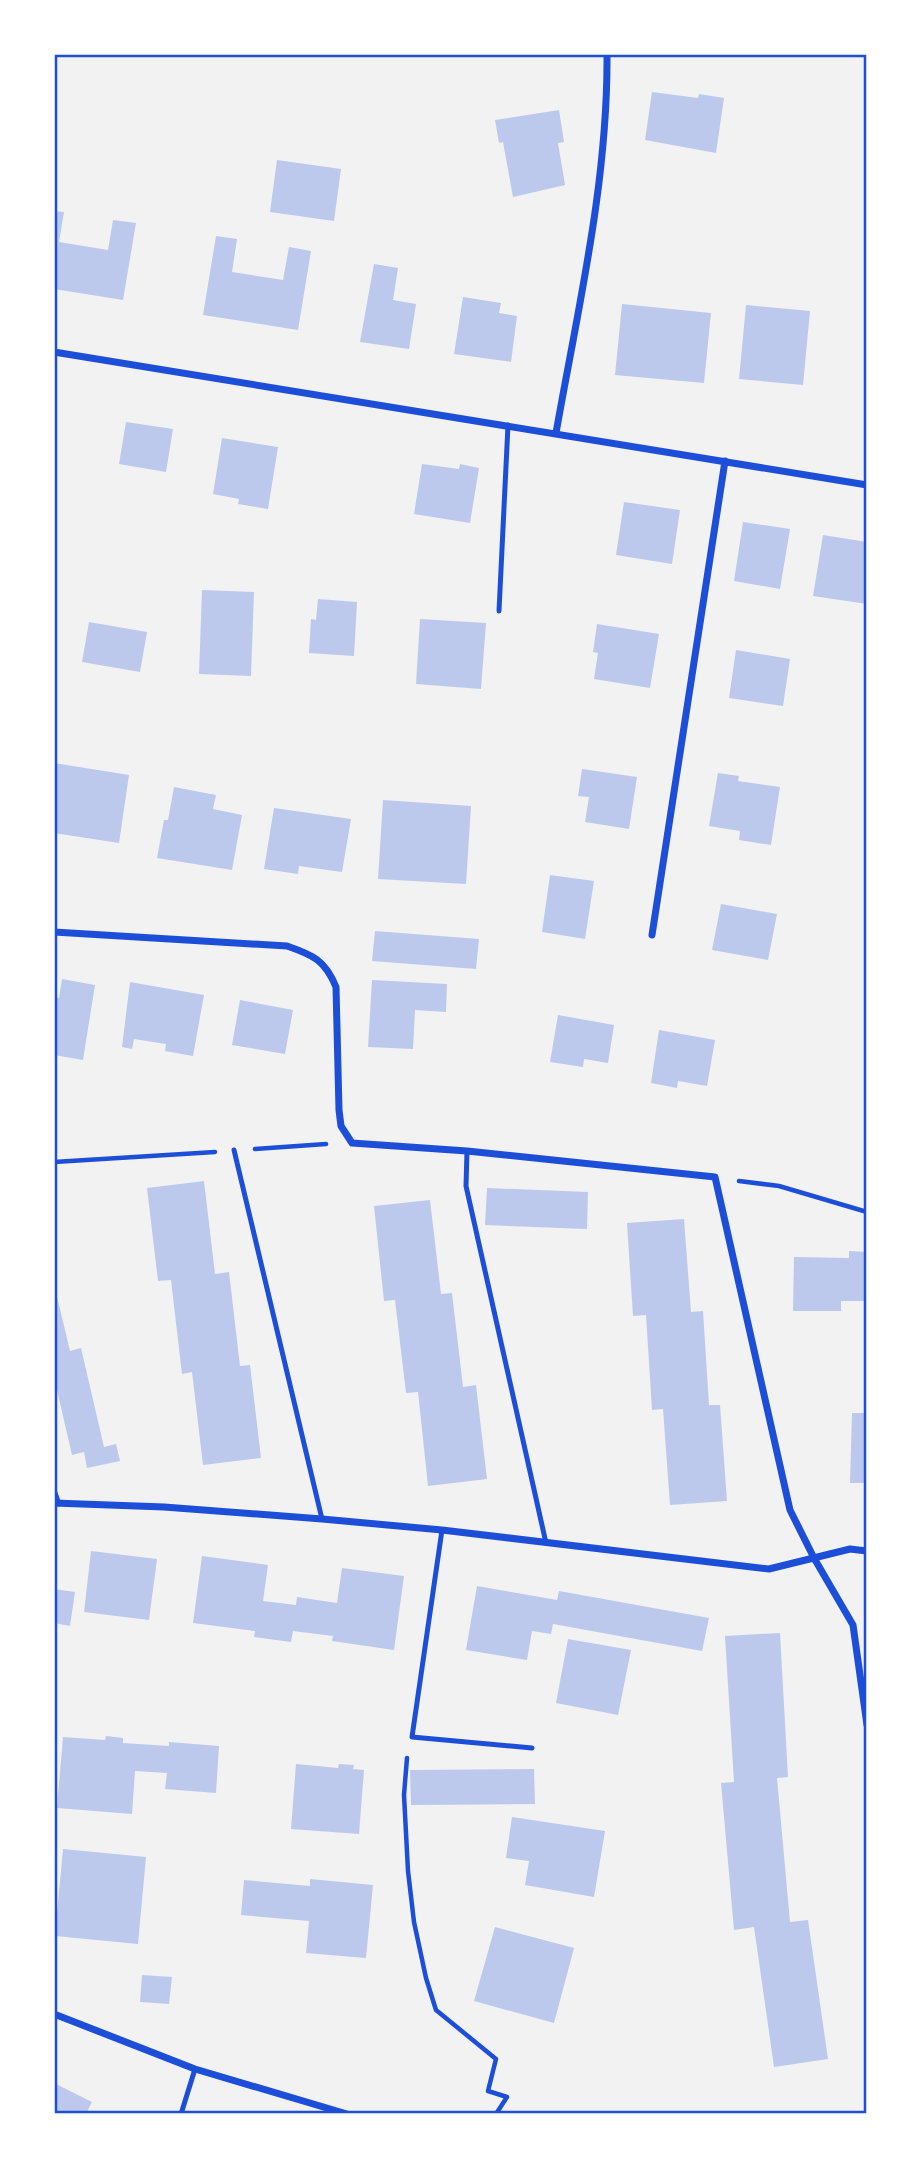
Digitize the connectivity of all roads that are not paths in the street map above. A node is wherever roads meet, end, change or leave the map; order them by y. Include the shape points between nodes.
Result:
1 (607, 54) edge
2 (54, 352) edge
3 (508, 425) junction
4 (556, 433) junction
5 (725, 461) junction
6 (867, 485) edge
7 (499, 611) dead end
8 (54, 932) edge
9 (652, 935) dead end
10 (234, 1150) road end
11 (467, 1151) junction
12 (54, 1490) edge
13 (56, 1503) edge
14 (322, 1518) junction
15 (442, 1530) junction
16 (546, 1543) junction
17 (867, 1551) edge
18 (814, 1559) junction
19 (867, 1725) edge
20 (532, 1748) dead end
21 (54, 2014) edge
22 (195, 2068) junction
23 (181, 2114) edge
24 (346, 2114) edge

1 - 4 street via 596,206
2 - 3 street
3 - 4 street
3 - 7 lane
4 - 5 street
5 - 6 street
5 - 9 street
8 - 11 street via 287,946 321,961 336,987 339,1110 341,1126 352,1143
10 - 14 lane
11 - 16 lane via 466,1186
11 - 18 street via 715,1177 790,1510
12 - 13 lane
13 - 14 street
14 - 15 street
15 - 16 street
15 - 20 lane via 412,1737
16 - 18 street via 769,1569
17 - 18 street via 850,1549
18 - 19 street via 853,1625
21 - 22 street
22 - 23 lane
22 - 24 street

